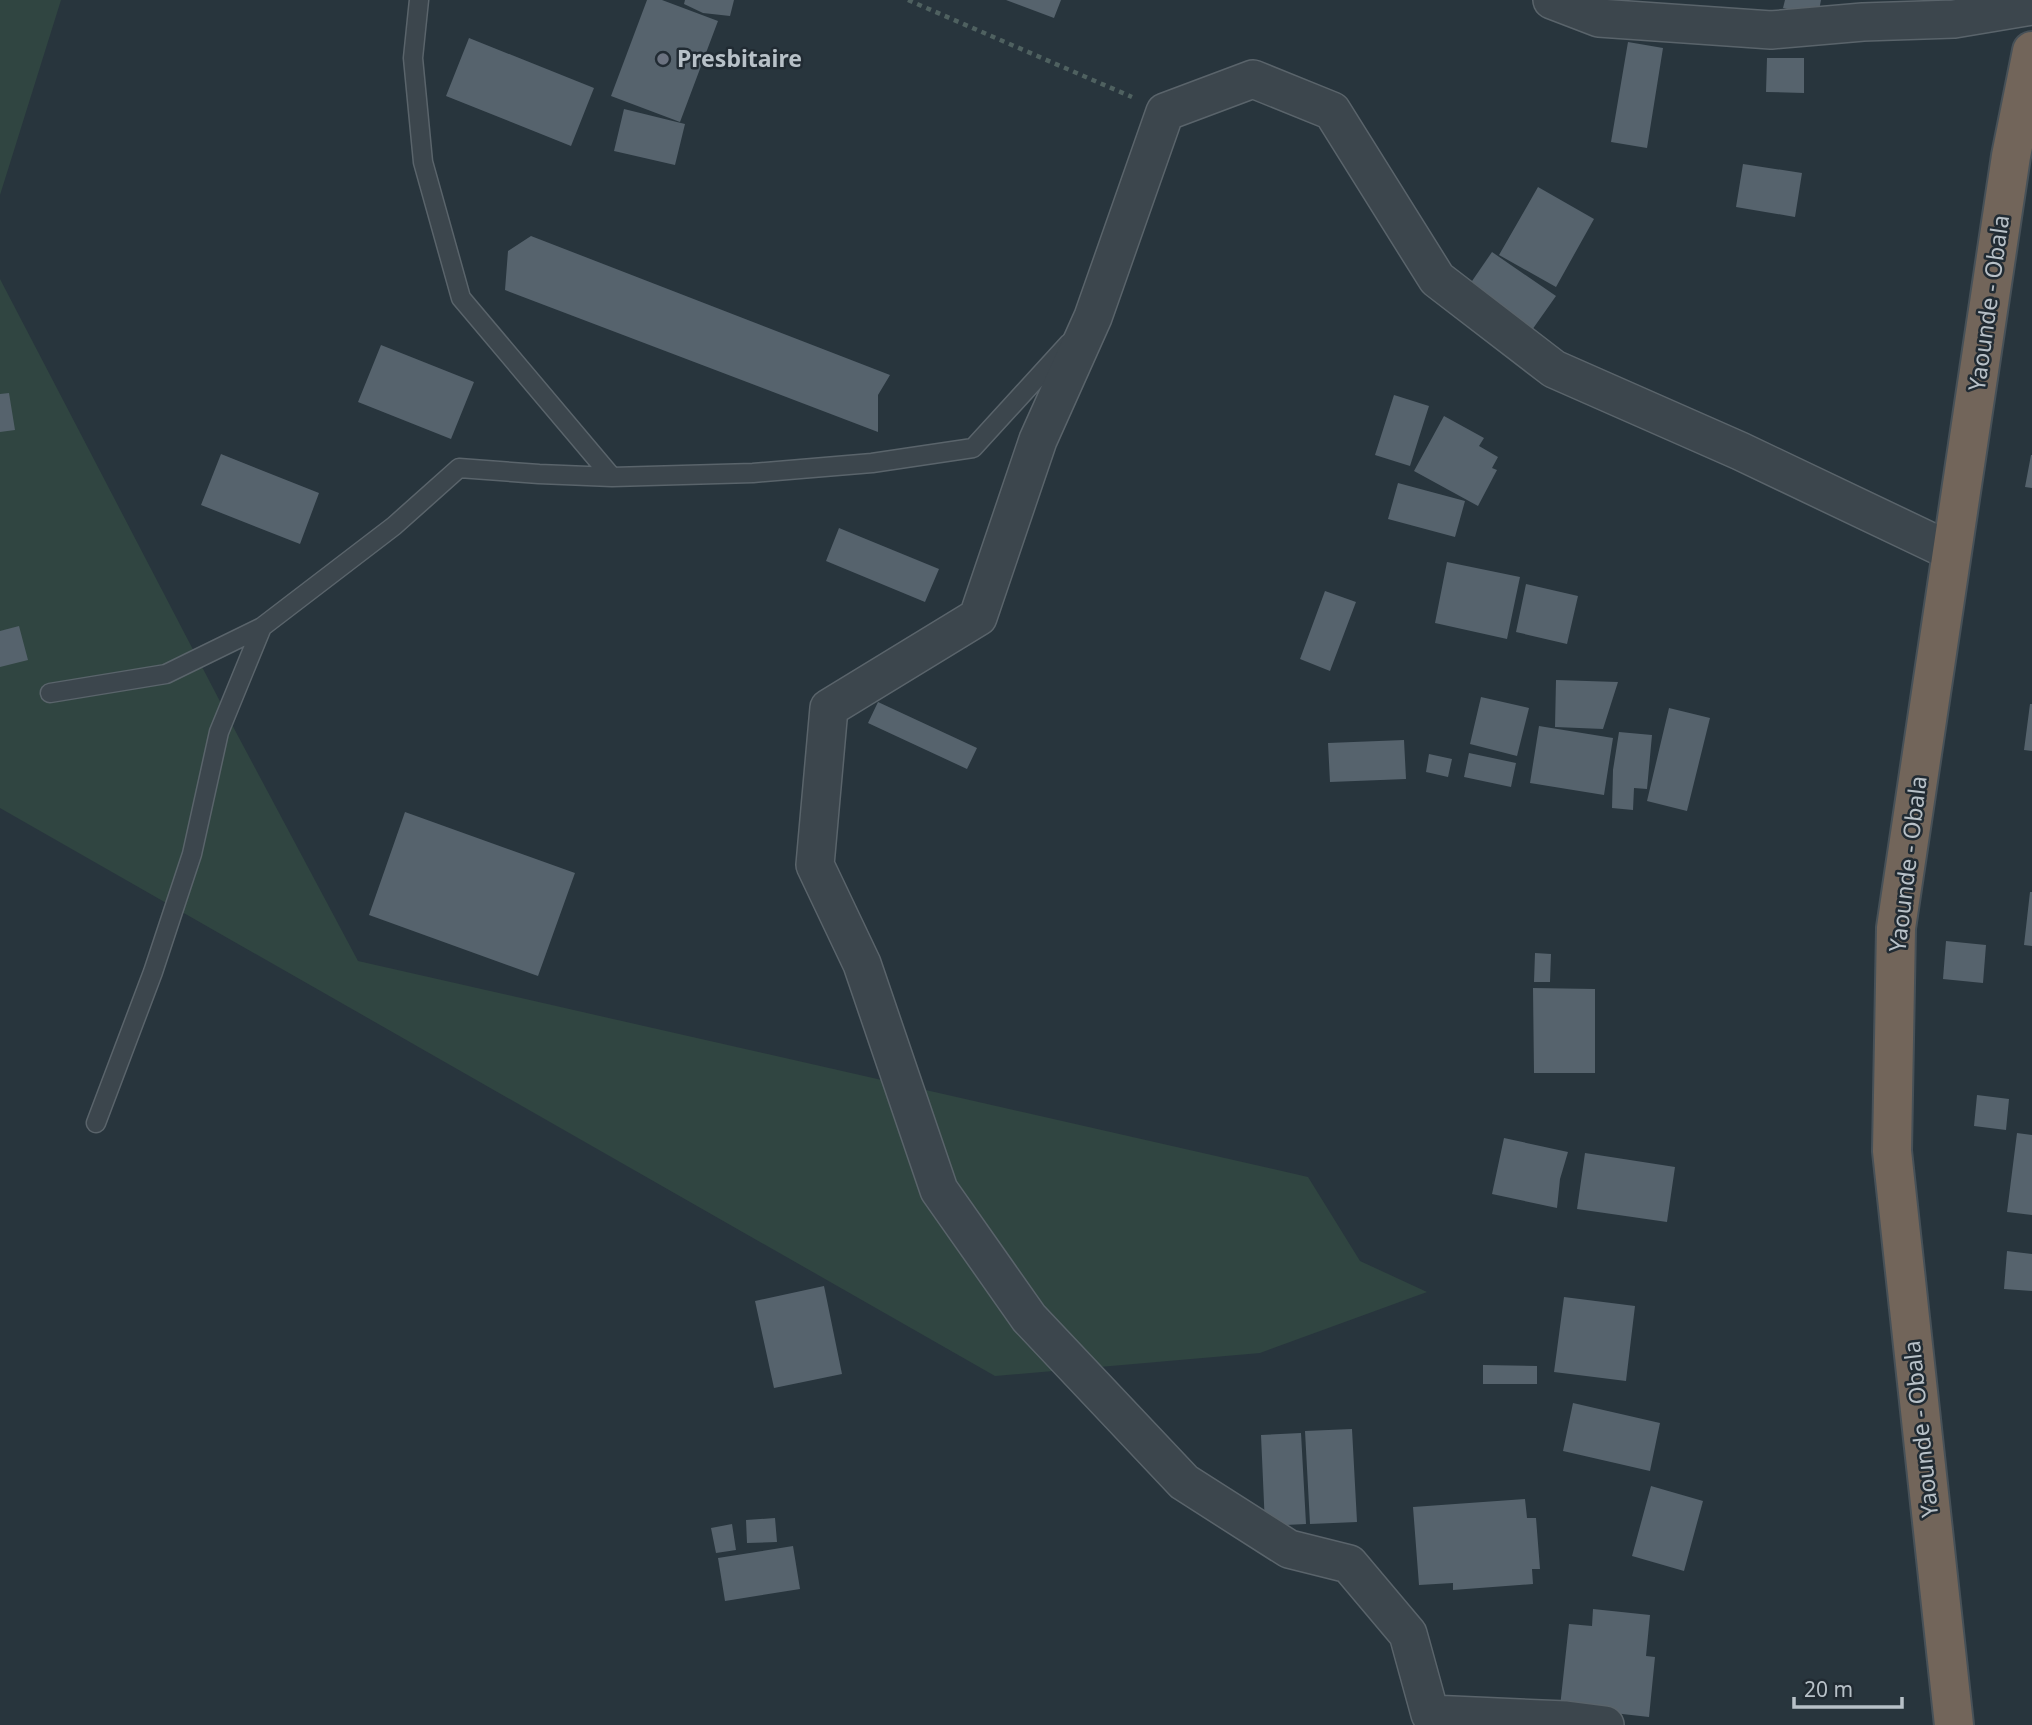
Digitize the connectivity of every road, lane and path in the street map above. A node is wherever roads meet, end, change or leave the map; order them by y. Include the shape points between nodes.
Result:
1 (419, 0) edge
2 (908, 0) edge
3 (1552, 0) edge
4 (2032, 6) edge
5 (2032, 51) edge
6 (1165, 112) junction
7 (1093, 317) junction
8 (612, 477) junction
9 (1952, 552) junction
10 (262, 627) junction
11 (50, 693) dead end
12 (96, 1124) dead end
13 (1605, 1725) edge
14 (1954, 1725) edge

1 - 8 lane via 413,58 423,162 461,298
2 - 6 path
3 - 4 street via 1598,18 1771,30 1954,19
5 - 9 highway, Yaounde - Obala via 2011,156
6 - 7 street
6 - 9 street via 1253,79 1332,111 1437,279 1554,369
7 - 8 lane via 973,448 872,463 753,473
7 - 13 street via 1038,440 978,617 829,708 815,865 862,964 939,1190 1029,1318 1184,1482 1289,1549 1349,1564 1408,1633 1430,1714
8 - 10 lane via 459,468 394,526
9 - 14 highway, Yaounde - Obala via 1896,928 1892,1152
10 - 11 lane via 166,674
10 - 12 lane via 219,732 192,854

